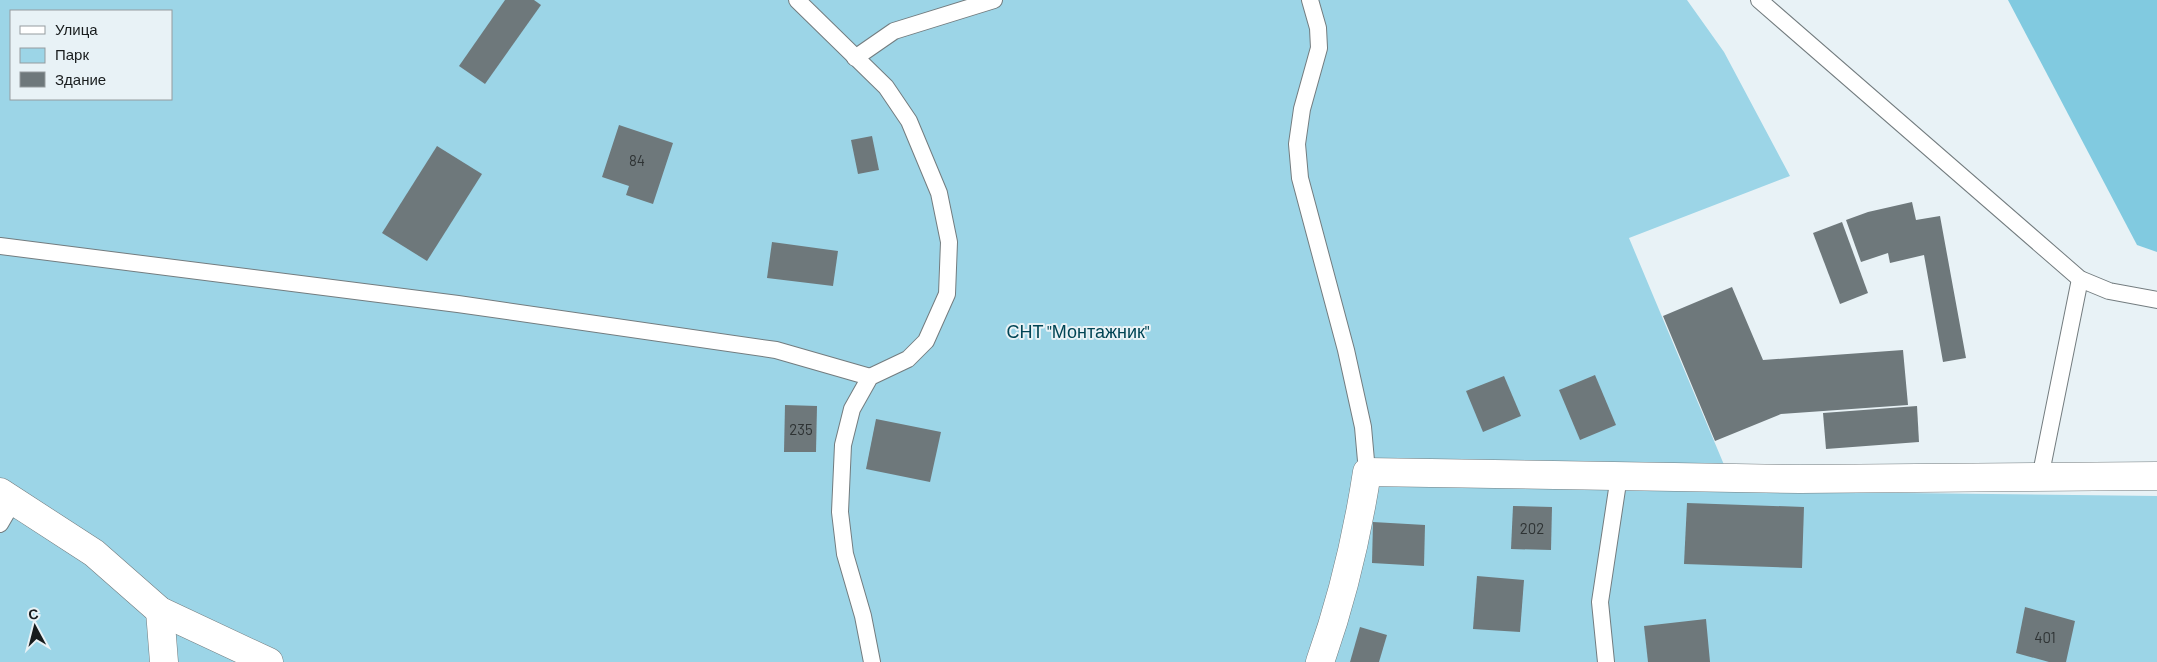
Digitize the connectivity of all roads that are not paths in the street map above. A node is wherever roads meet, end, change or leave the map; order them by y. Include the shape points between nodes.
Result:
1 (797, 0) edge
2 (994, 0) edge
3 (1310, 0) edge
4 (1759, 0) edge
5 (855, 58) junction
6 (0, 246) edge
7 (2080, 279) junction
8 (2157, 300) edge
9 (870, 377) junction
10 (1367, 472) junction
11 (1618, 476) junction
12 (2157, 476) edge
13 (2040, 478) junction
14 (7, 496) edge
15 (0, 524) edge
16 (160, 611) junction
17 (164, 662) edge
18 (269, 662) edge
19 (872, 662) edge
20 (1320, 662) edge
21 (1606, 662) edge

1 - 5 lane
2 - 5 lane via 894,31
3 - 10 lane via 1318,28 1319,48 1302,109 1297,144 1300,178 1346,350 1363,427
4 - 7 lane
5 - 9 lane via 886,87 909,121 939,194 949,242 947,294 926,341 908,359
6 - 9 lane via 458,304 776,350
7 - 8 lane via 2110,291
7 - 13 lane
9 - 19 lane via 852,409 843,445 840,512 845,554
10 - 11 street
10 - 20 street via 1348,572
11 - 13 street
11 - 21 lane via 1600,602
12 - 13 street
14 - 15 lane
14 - 16 street via 94,553
16 - 17 street
16 - 18 street

